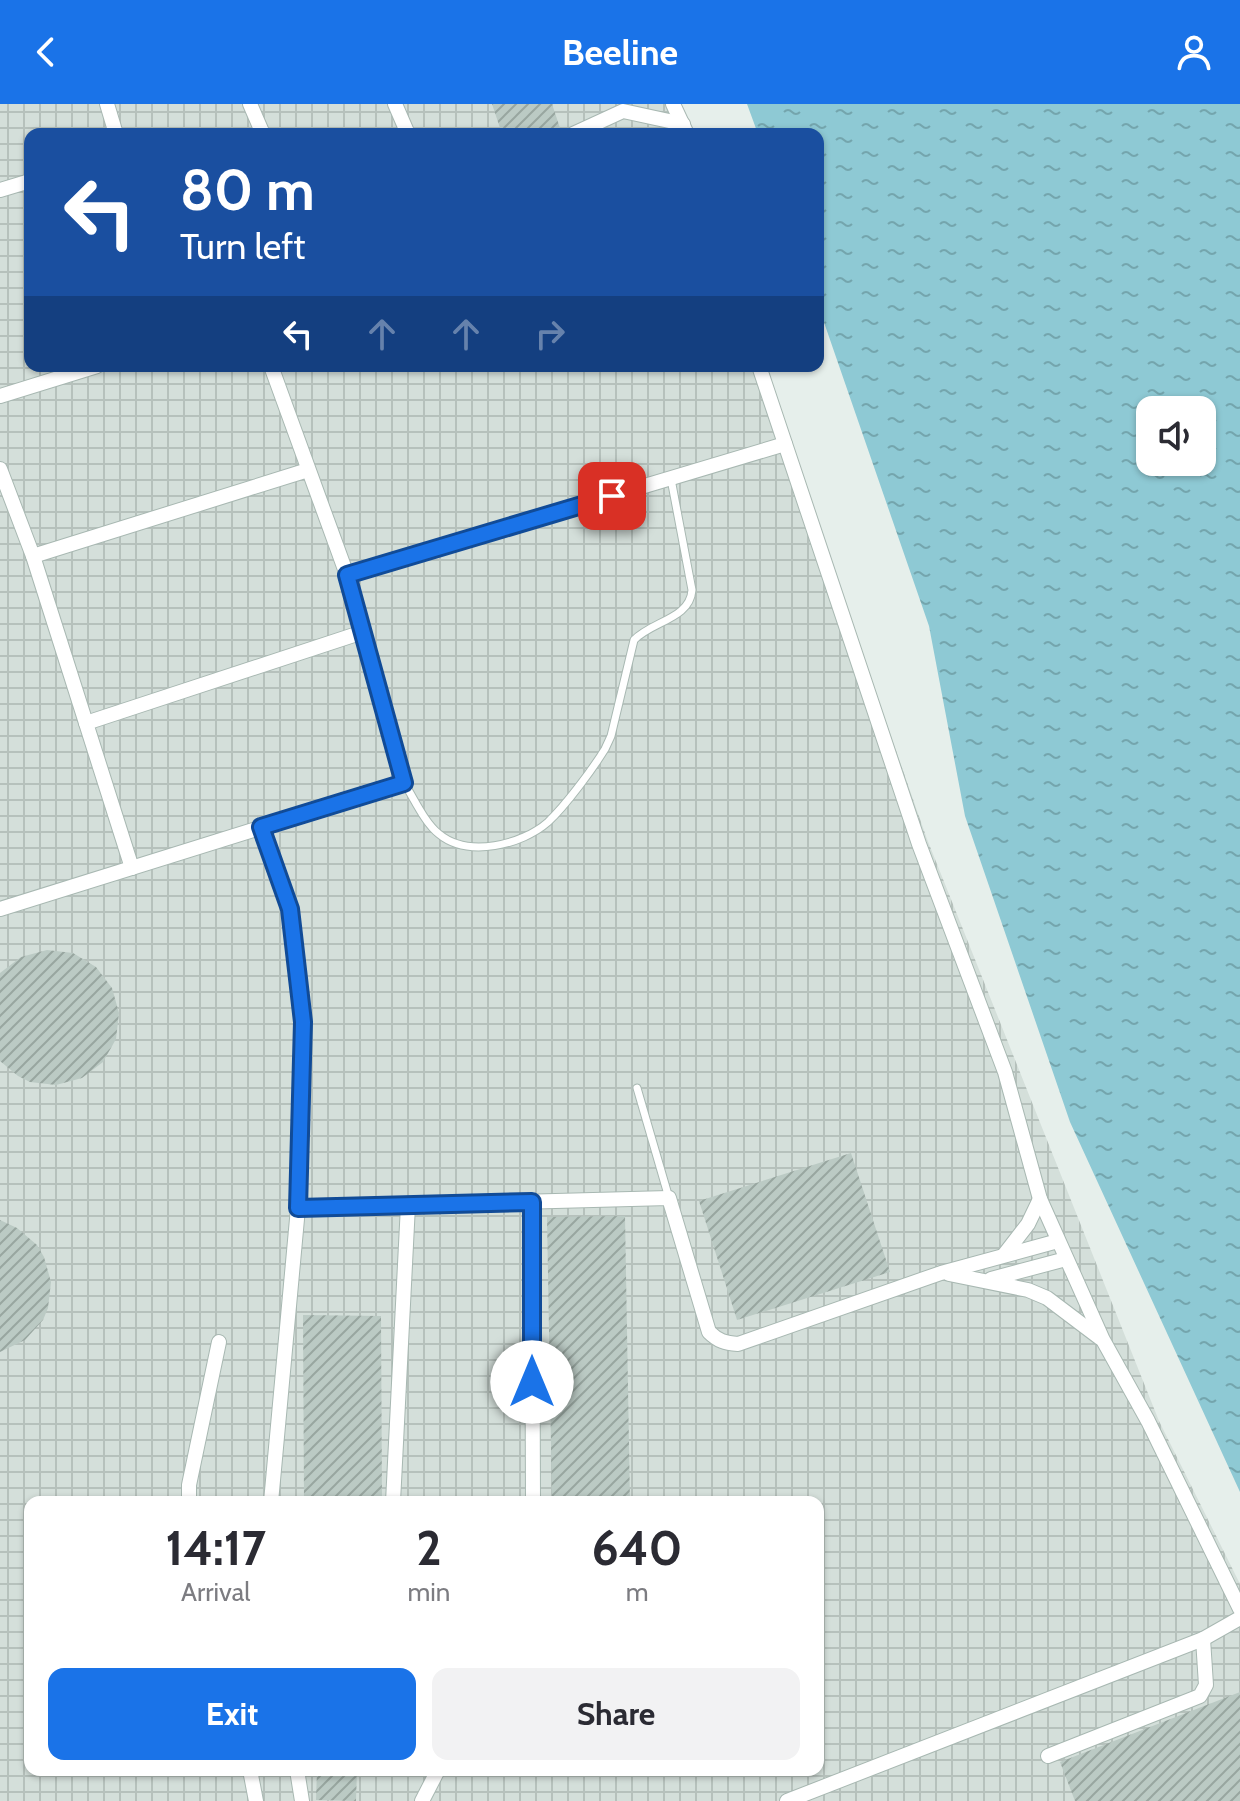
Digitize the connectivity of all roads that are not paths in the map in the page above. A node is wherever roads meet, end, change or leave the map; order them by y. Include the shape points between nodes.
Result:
1 (107, 104) edge
2 (250, 104) edge
3 (395, 104) edge
4 (673, 104) edge
5 (624, 107) edge
6 (114, 128) edge
7 (260, 128) edge
8 (405, 128) edge
9 (584, 128) edge
10 (682, 128) edge
11 (685, 128) edge
12 (24, 183) edge
13 (0, 190) edge
14 (78, 372) edge
15 (273, 372) edge
16 (761, 372) edge
17 (0, 396) edge
18 (785, 444) junction
19 (0, 469) edge
20 (308, 470) junction
21 (671, 479) junction
22 (33, 556) junction
23 (347, 575) junction
24 (363, 632) junction
25 (86, 723) junction
26 (404, 783) junction
27 (261, 827) junction
28 (132, 868) junction
29 (0, 909) edge
30 (637, 1088) dead end
31 (669, 1198) junction
32 (1040, 1199) junction
33 (532, 1202) junction
34 (408, 1205) junction
35 (298, 1208) junction
36 (1058, 1241) junction
37 (1002, 1257) junction
38 (1066, 1259) junction
39 (941, 1273) junction
40 (986, 1280) junction
41 (1103, 1340) junction
42 (219, 1342) dead end
43 (189, 1496) edge
44 (272, 1496) edge
45 (393, 1496) edge
46 (533, 1496) edge
47 (1240, 1609) edge
48 (1240, 1618) edge
49 (1203, 1639) junction
50 (1048, 1756) dead end
51 (251, 1776) edge
52 (298, 1776) edge
53 (433, 1776) edge
54 (256, 1801) edge
55 (302, 1801) edge
56 (422, 1801) edge
57 (787, 1801) edge

1 - 6 street
2 - 7 street
3 - 8 street
4 - 11 street
5 - 9 street
5 - 10 street
12 - 13 street
14 - 17 street
15 - 20 street
16 - 18 street
18 - 21 street
18 - 32 street via 919,844 1005,1072
19 - 22 street
20 - 22 street
20 - 23 street
21 - 23 street
21 - 26 lane via 691,600 634,640 605,749 548,822 525,837 480,848 450,842 436,832
22 - 25 street
23 - 24 street
24 - 25 street
24 - 26 street
25 - 28 street
26 - 27 street
27 - 28 street
27 - 35 street via 290,909 303,1022
28 - 29 street
30 - 31 lane
31 - 33 street
31 - 39 street via 709,1332 726,1343 738,1344
32 - 36 street
32 - 37 street
33 - 34 street
33 - 46 street
34 - 35 street
34 - 45 street
35 - 44 street
36 - 37 street
36 - 38 street
37 - 39 street
38 - 40 street
38 - 41 street
39 - 40 street
40 - 41 street via 1047,1298
41 - 47 street
42 - 43 street
48 - 49 street
49 - 50 street via 1206,1685 1200,1696
49 - 57 street
51 - 54 street
52 - 55 street
53 - 56 street

